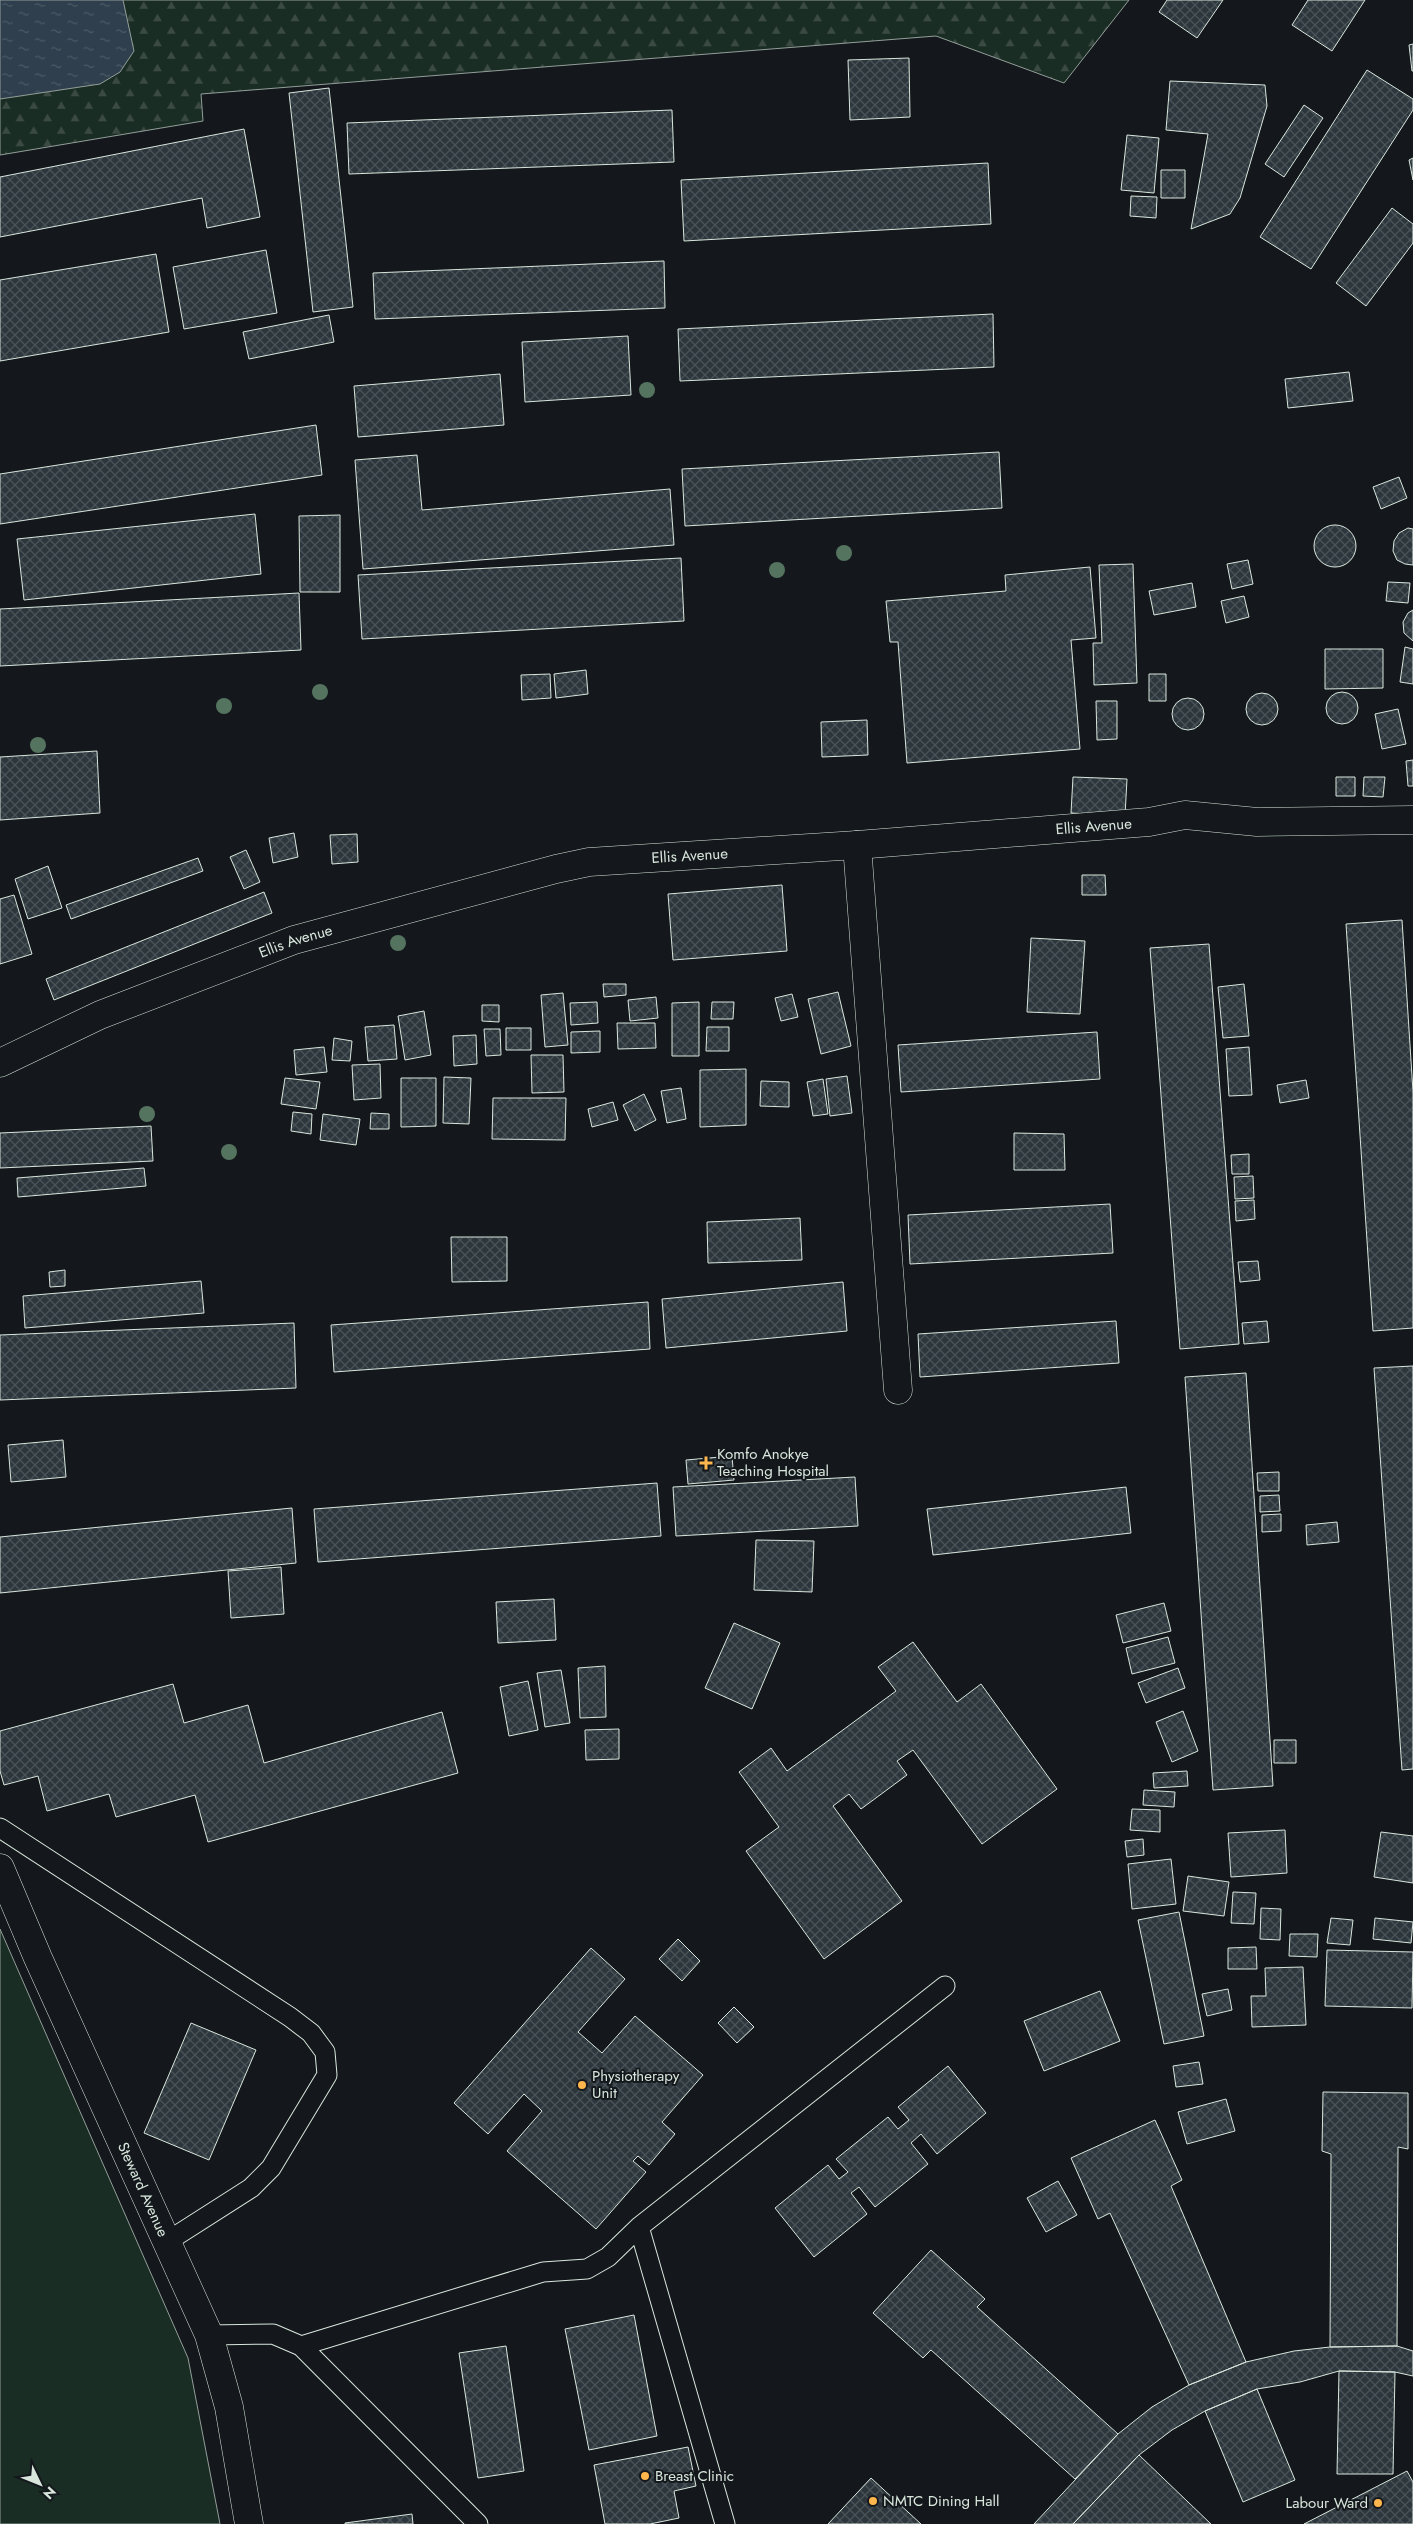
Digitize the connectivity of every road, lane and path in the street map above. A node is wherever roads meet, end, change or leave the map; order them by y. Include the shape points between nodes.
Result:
1 (1413, 820) edge
2 (857, 845) junction
3 (0, 1063) edge
4 (898, 1390) dead end
5 (0, 1828) edge
6 (0, 1868) edge
7 (945, 1986) dead end
8 (639, 2227) junction
9 (168, 2241) junction
10 (209, 2334) junction
11 (301, 2346) junction
12 (249, 2524) edge
13 (478, 2524) edge
14 (725, 2524) edge

1 - 2 street, Ellis Avenue via 1258,822 1185,816 1148,822
2 - 3 street, Ellis Avenue via 589,862 556,869 294,940 100,1015
2 - 4 street
5 - 9 lane via 290,2017 312,2033 325,2052 327,2075 271,2168 251,2188
6 - 9 street, Steward Avenue
7 - 8 lane
8 - 11 lane via 608,2257 587,2269 543,2272
8 - 14 lane
9 - 10 street, Steward Avenue
10 - 11 lane via 274,2334
10 - 12 street, Steward Avenue via 229,2407
11 - 13 lane

